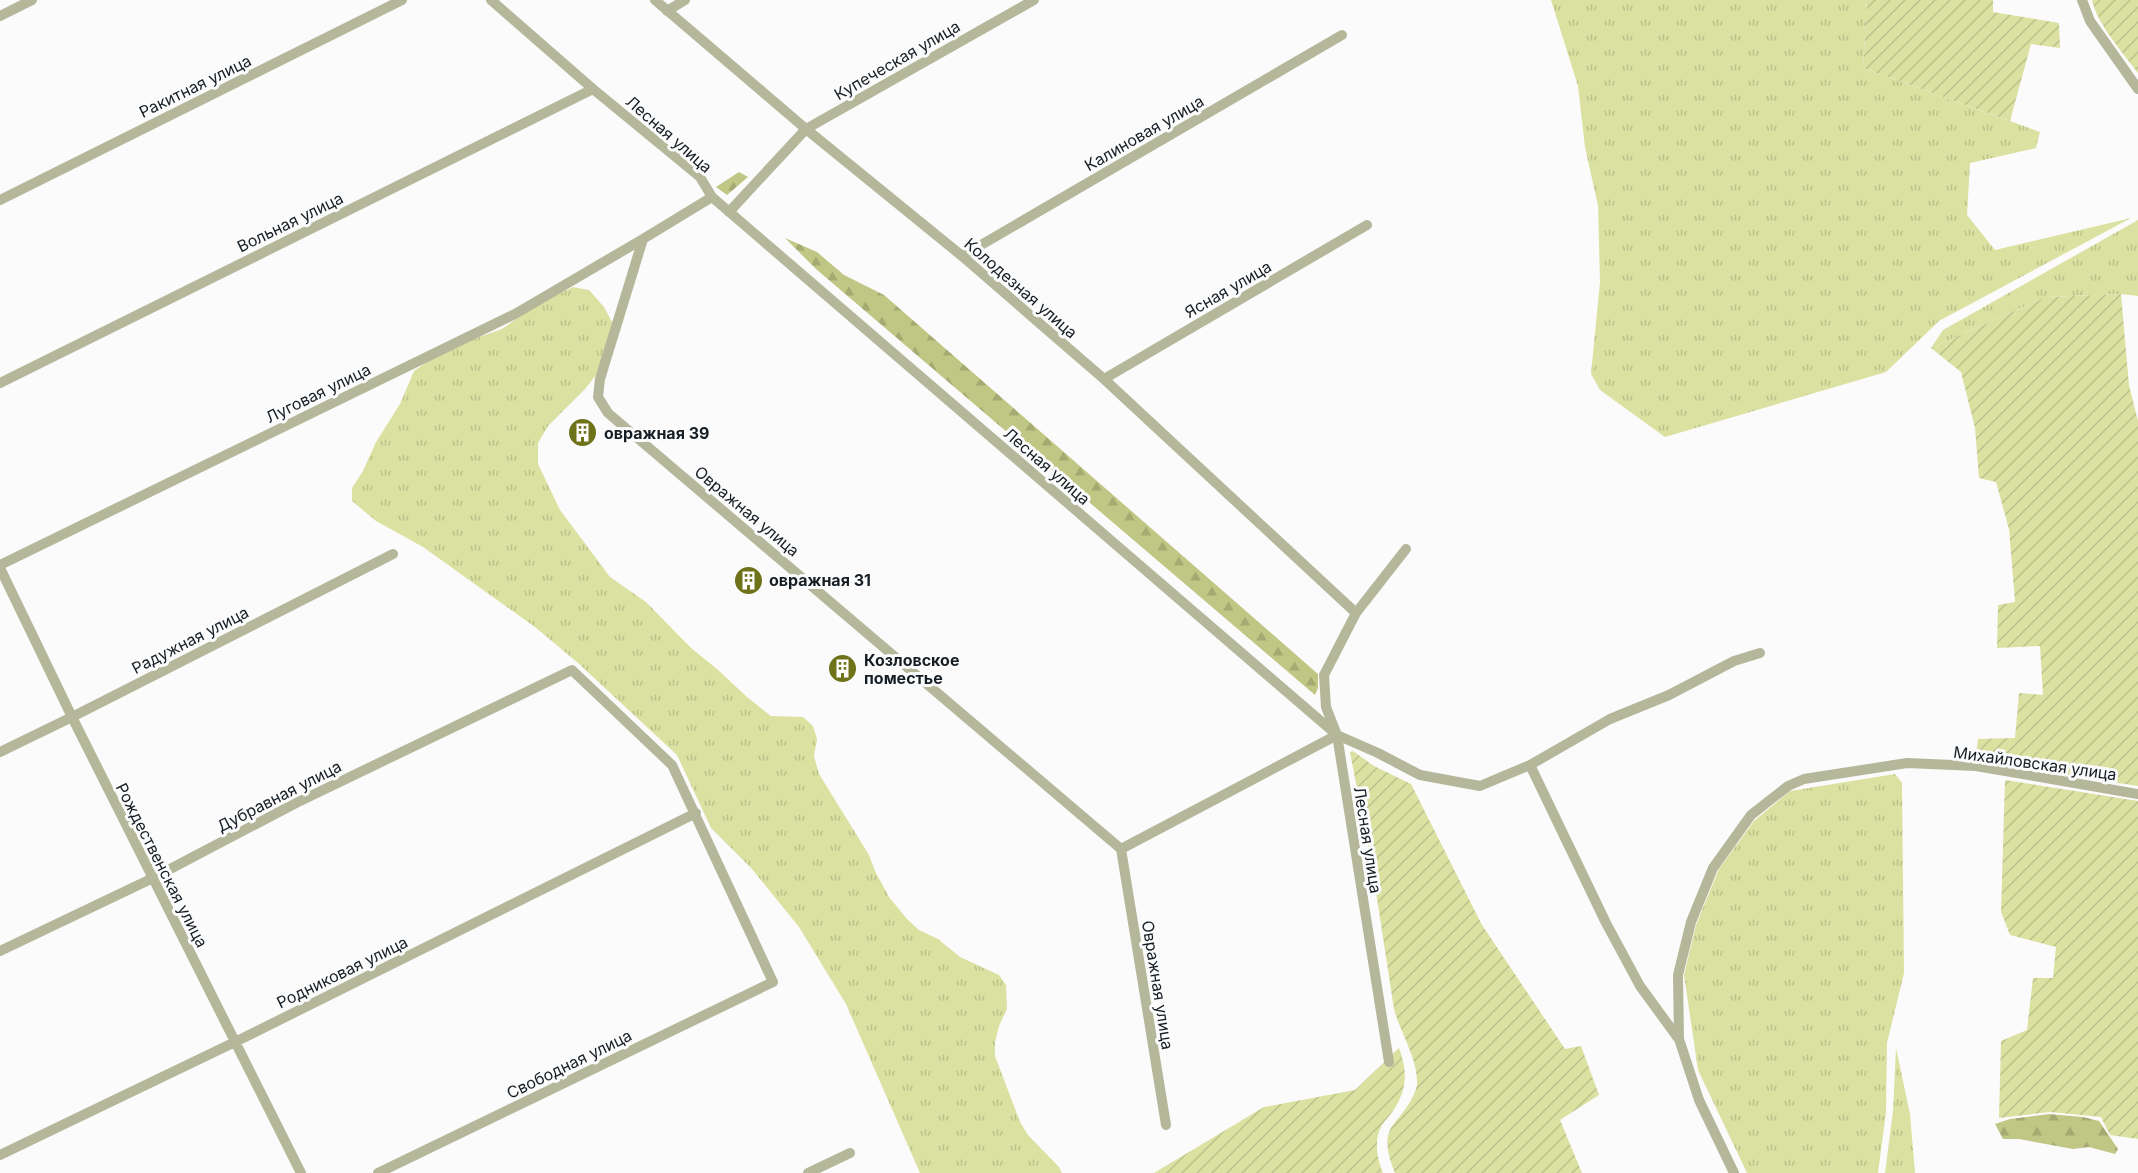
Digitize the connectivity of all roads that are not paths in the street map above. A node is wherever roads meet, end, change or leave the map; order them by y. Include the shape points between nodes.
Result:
1 (32, 0) edge
2 (402, 0) edge
3 (491, 0) edge
4 (655, 0) edge
5 (685, 0) edge
6 (1034, 0) edge
7 (2082, 0) edge
8 (667, 11) junction
9 (0, 15) edge
10 (1342, 35) dead end
11 (593, 89) junction
12 (2138, 89) edge
13 (806, 129) junction
14 (712, 197) junction
15 (0, 200) edge
16 (729, 212) junction
17 (1367, 225) dead end
18 (643, 240) junction
19 (962, 256) junction
20 (1104, 379) junction
21 (0, 383) edge
22 (1406, 549) dead end
23 (393, 554) dead end
24 (0, 567) edge
25 (1356, 613) junction
26 (1760, 653) dead end
27 (72, 717) junction
28 (1337, 735) junction
29 (0, 752) edge
30 (1530, 765) junction
31 (2138, 794) edge
32 (696, 813) junction
33 (1121, 849) junction
34 (153, 878) junction
35 (0, 951) edge
36 (1679, 1039) junction
37 (235, 1042) junction
38 (1389, 1062) dead end
39 (1166, 1125) dead end
40 (850, 1153) dead end
41 (0, 1155) edge
42 (301, 1173) edge
43 (378, 1173) edge
44 (808, 1173) edge
45 (1734, 1173) edge

1 - 9 street
2 - 15 street, Ракитная улица
3 - 11 street, Лесная улица
4 - 8 street, Колодезная улица
5 - 8 street
6 - 13 street, Купеческая улица
7 - 12 street via 2090,21
8 - 13 street, Колодезная улица
10 - 19 street, Калиновая улица
11 - 14 street, Лесная улица via 700,177
11 - 21 street, Вольная улица
13 - 16 street, Купеческая улица
13 - 19 street, Колодезная улица
14 - 16 street, Лесная улица
14 - 18 street
16 - 28 street, Лесная улица
17 - 20 street, Ясная улица
18 - 24 street, Луговая улица via 515,314
18 - 33 street, Овражная улица via 600,379 598,398 608,413
19 - 20 street, Колодезная улица
20 - 25 street, Колодезная улица
22 - 25 street
23 - 27 street, Радужная улица
24 - 27 street, Рождественская улица
25 - 28 street via 1324,675 1326,707
26 - 30 street via 1610,719
27 - 29 street, Радужная улица
27 - 34 street, Рождественская улица
28 - 30 street via 1420,775 1480,786
28 - 33 street
28 - 38 street, Лесная улица
30 - 36 street, Михайловская улица via 1640,986
31 - 36 street, Михайловская улица via 1977,766 1907,763 1804,779 1788,786 1751,815 1713,868 1691,922 1678,975
32 - 34 street, Дубравная улица via 672,765 572,670 296,803
32 - 37 street, Родниковая улица
32 - 43 street, Свободная улица via 774,982
33 - 39 street, Овражная улица
34 - 35 street, Дубравная улица
34 - 37 street, Рождественская улица
36 - 45 street, Михайловская улица via 1699,1100
37 - 41 street, Родниковая улица
37 - 42 street, Рождественская улица
40 - 44 street

